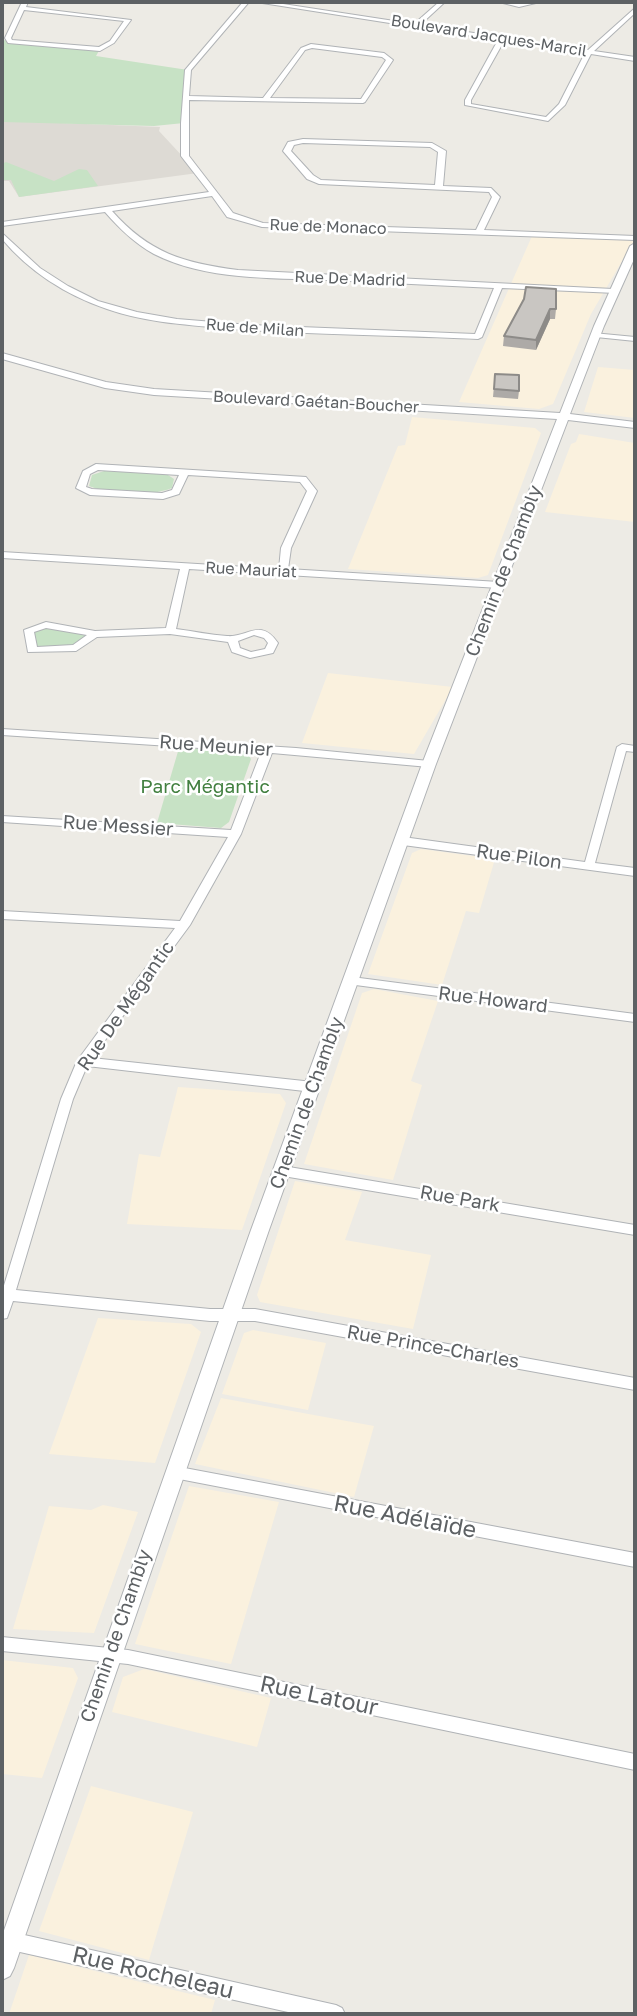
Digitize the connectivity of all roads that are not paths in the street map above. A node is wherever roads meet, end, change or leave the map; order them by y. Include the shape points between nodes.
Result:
1 (246, 2) edge
2 (259, 2) edge
3 (442, 2) edge
4 (502, 2) edge
5 (537, 2) edge
6 (24, 5) edge
7 (635, 10) edge
8 (417, 24) junction
9 (502, 38) junction
10 (588, 53) junction
11 (635, 59) edge
12 (185, 98) junction
13 (265, 100) junction
14 (439, 187) junction
15 (214, 194) junction
16 (107, 209) junction
17 (2, 224) edge
18 (479, 232) junction
19 (2, 235) edge
20 (635, 238) edge
21 (635, 246) edge
22 (499, 286) junction
23 (613, 291) junction
24 (596, 335) junction
25 (635, 339) edge
26 (2, 356) edge
27 (2, 366) edge
28 (562, 421) junction
29 (635, 425) edge
30 (635, 433) edge
31 (184, 472) junction
32 (2, 555) edge
33 (185, 566) junction
34 (283, 572) junction
35 (499, 585) junction
36 (170, 631) junction
37 (95, 634) junction
38 (232, 640) dead end
39 (2, 732) edge
40 (268, 749) junction
41 (635, 749) edge
42 (429, 764) junction
43 (2, 819) edge
44 (235, 834) junction
45 (404, 841) junction
46 (589, 866) junction
47 (635, 872) edge
48 (2, 915) edge
49 (184, 925) junction
50 (352, 981) junction
51 (635, 1018) edge
52 (83, 1061) junction
53 (313, 1087) junction
54 (284, 1171) junction
55 (635, 1230) edge
56 (10, 1295) junction
57 (2, 1314) edge
58 (230, 1314) junction
59 (635, 1384) edge
60 (174, 1472) junction
61 (635, 1560) edge
62 (2, 1644) edge
63 (110, 1655) junction
64 (635, 1762) edge
65 (10, 1930) edge
66 (2, 1968) edge
67 (337, 2014) edge

1 - 12 street, Rue de Monaco via 188,70
2 - 8 street, Boulevard Jacques-Marcil via 336,9
3 - 8 street
4 - 5 street
6 - 6 street via 10,42 100,49 112,42 128,20
7 - 10 street
8 - 9 street, Boulevard Jacques-Marcil
9 - 10 street, Boulevard Jacques-Marcil
9 - 10 street via 468,100 471,107 548,119 562,105
10 - 11 street, Boulevard Jacques-Marcil
12 - 13 street
12 - 15 street, Rue de Monaco via 185,156
13 - 13 street via 363,101 390,60 371,52 311,46 303,49
14 - 14 street via 318,182 287,151 291,144 303,141 432,145 442,151
14 - 18 street via 491,190 496,197
15 - 16 street
15 - 18 street, Rue de Monaco via 230,215 262,225
16 - 17 street
16 - 22 street, Rue De Madrid via 126,234 151,250 211,270
18 - 20 street, Rue de Monaco
19 - 22 street, Rue de Milan via 21,258 54,282 111,308 177,322 478,337
21 - 23 street, Chemin de Chambly
22 - 23 street, Rue De Madrid
23 - 24 street, Chemin de Chambly
24 - 25 street
24 - 28 street, Chemin de Chambly
26 - 28 street, Boulevard Gaétan-Boucher via 93,382 154,392
27 - 28 street, Boulevard Gaétan-Boucher via 93,393 187,404
28 - 29 street, Boulevard Gaétan-Boucher
28 - 30 street, Boulevard Gaétan-Boucher
28 - 35 street, Chemin de Chambly
31 - 31 street via 96,467 86,473 81,488 163,496 176,492
31 - 34 street via 303,479 312,491 286,548
32 - 33 street, Rue Mauriat
33 - 34 street, Rue Mauriat
33 - 36 street
34 - 35 street, Rue Mauriat
35 - 42 street, Chemin de Chambly
36 - 37 street
36 - 38 street
37 - 37 street via 46,625 29,630 32,650 76,648
39 - 40 street, Rue Meunier
40 - 42 street, Rue Meunier
40 - 44 street, Rue De Mégantic
41 - 46 street via 622,747
42 - 45 street, Chemin de Chambly
43 - 44 street, Rue Messier
44 - 49 street, Rue De Mégantic
45 - 46 street, Rue Pilon
45 - 50 street, Chemin de Chambly
46 - 47 street, Rue Pilon
48 - 49 street
49 - 52 street, Rue De Mégantic
50 - 51 street, Rue Howard
50 - 53 street, Chemin de Chambly
52 - 53 street
52 - 56 street, Rue De Mégantic via 67,1099
53 - 54 street, Chemin de Chambly
54 - 55 street, Rue Park
54 - 58 street, Chemin de Chambly
56 - 57 street, Rue De Mégantic
56 - 58 street, Rue Prince-Charles
58 - 59 street, Rue Prince-Charles
58 - 60 street, Chemin de Chambly
60 - 61 street, Rue Adélaïde
60 - 63 street, Chemin de Chambly
62 - 63 street, Rue Latour
63 - 64 street, Rue Latour
63 - 65 street, Chemin de Chambly
65 - 66 street, Chemin de Chambly
65 - 67 street, Rue Rocheleau

